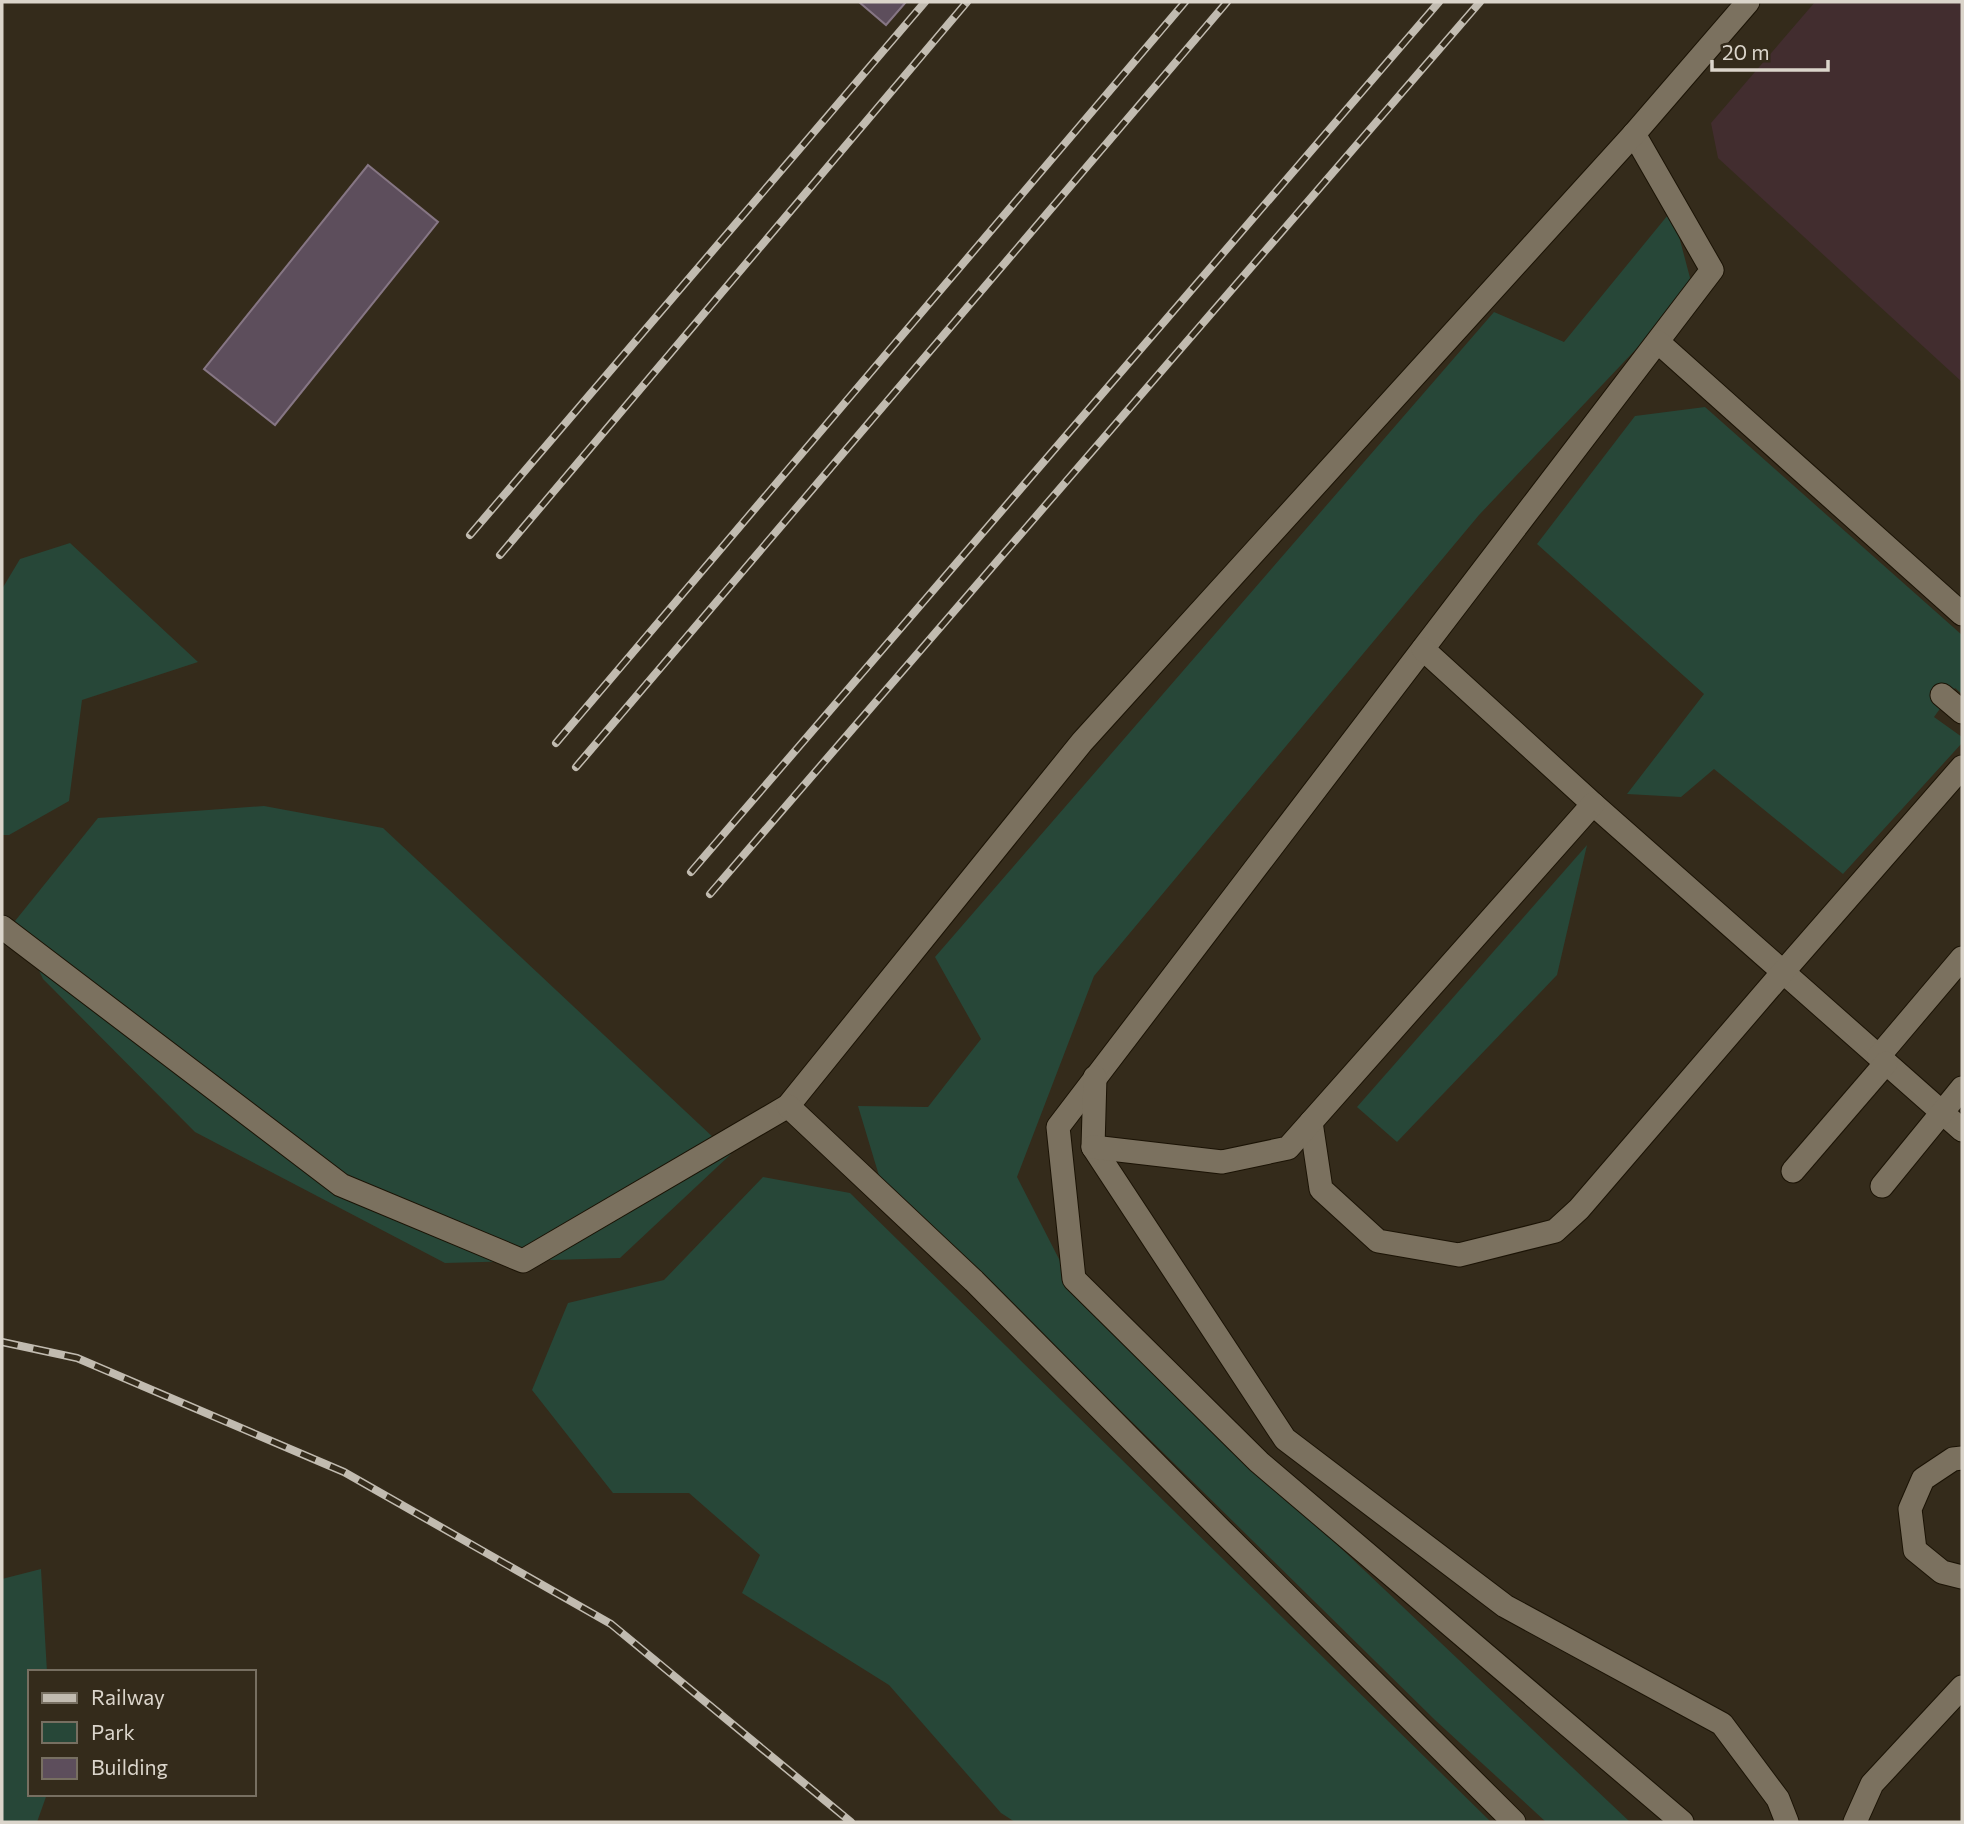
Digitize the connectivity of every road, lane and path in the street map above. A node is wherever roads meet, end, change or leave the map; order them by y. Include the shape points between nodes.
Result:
1 (1748, 2) edge
2 (1634, 134) junction
3 (1658, 342) junction
4 (1962, 614) edge
5 (1423, 649) junction
6 (1942, 695) dead end
7 (1962, 712) edge
8 (1962, 767) edge
9 (1593, 804) junction
10 (2, 909) edge
11 (2, 928) edge
12 (32, 950) junction
13 (1962, 958) edge
14 (1783, 972) junction
15 (1882, 1059) junction
16 (1095, 1077) junction
17 (1962, 1088) edge
18 (789, 1106) junction
19 (1942, 1112) junction
20 (1311, 1122) junction
21 (1962, 1130) edge
22 (1093, 1147) junction
23 (1793, 1171) dead end
24 (1882, 1186) dead end
25 (1962, 1458) edge
26 (1962, 1577) edge
27 (1962, 1687) edge
28 (1514, 1822) edge
29 (1682, 1822) edge
30 (1787, 1822) edge
31 (1855, 1822) edge

1 - 2 lane
2 - 3 lane via 1712,270
2 - 18 lane via 1082,742
3 - 4 lane
3 - 5 lane
5 - 9 lane
5 - 16 lane
6 - 7 lane
8 - 14 lane
9 - 14 lane
9 - 20 lane
10 - 12 lane
11 - 12 lane
12 - 18 lane via 341,1185 523,1261
13 - 15 lane
14 - 15 lane
14 - 20 lane via 1555,1231 1459,1255 1378,1241 1321,1189
15 - 19 lane
15 - 23 lane
16 - 22 lane
16 - 29 lane via 1058,1126 1073,1279 1259,1462
17 - 19 lane
18 - 28 lane via 974,1281
19 - 21 lane
19 - 24 lane
20 - 22 lane via 1288,1148 1222,1162
22 - 30 lane via 1285,1439 1505,1606 1722,1724 1778,1799
25 - 26 lane via 1923,1479 1910,1509 1915,1550 1942,1572
27 - 31 lane via 1872,1784

